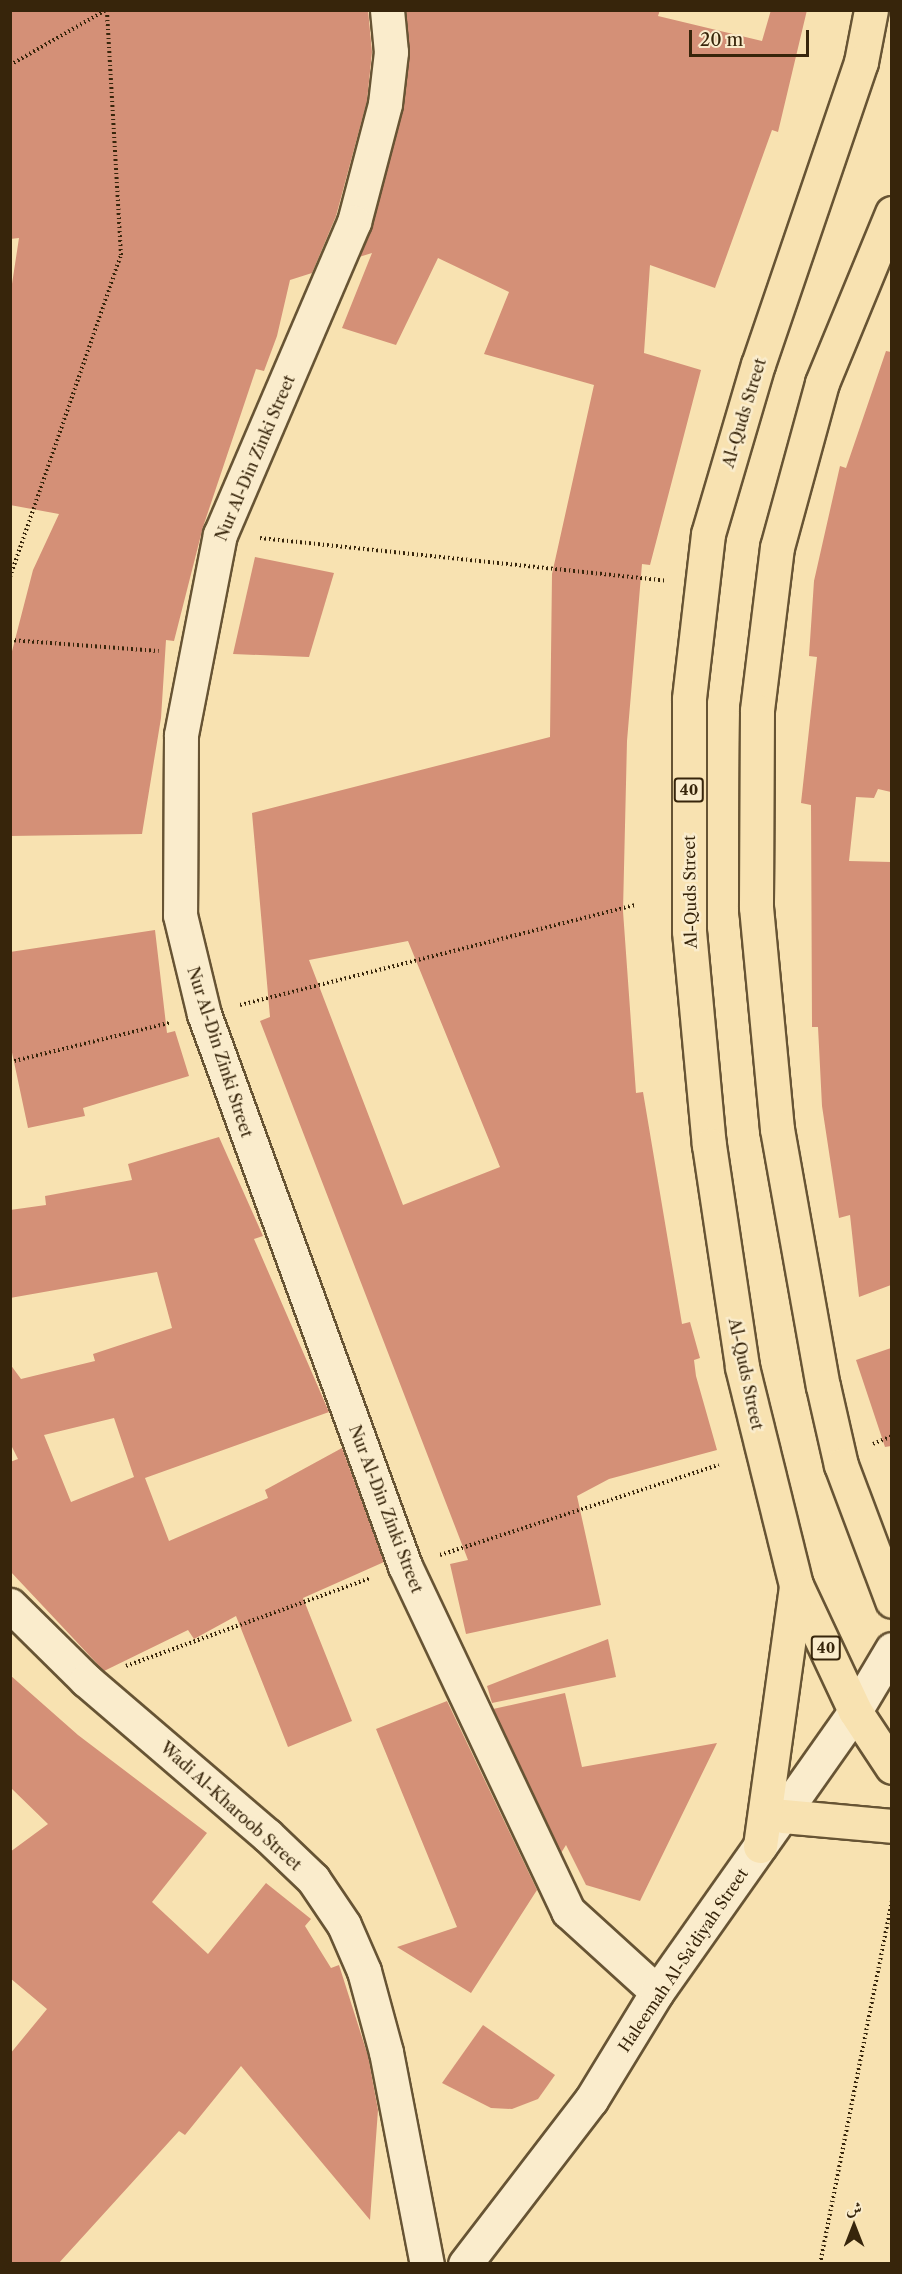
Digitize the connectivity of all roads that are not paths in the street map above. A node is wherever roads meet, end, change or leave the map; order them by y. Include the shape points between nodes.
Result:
1 (387, 10) edge
2 (871, 10) edge
3 (891, 213) edge
4 (796, 1585) junction
5 (891, 1601) edge
6 (10, 1605) edge
7 (891, 1649) edge
8 (855, 1711) junction
9 (891, 1767) edge
10 (783, 1816) junction
11 (891, 1826) edge
12 (760, 1846) junction
13 (657, 1992) junction
14 (427, 2264) edge
15 (465, 2264) edge

1 - 13 street, Nur Al-Din Zinki Street via 391,52 385,104 354,222 220,534 193,655 181,735 180,915 204,1014 405,1566 567,1911
2 - 4 highway, Al-Quds Street / 40 via 861,62 751,386 708,534 689,699 689,931 709,1145 742,1367
3 - 5 highway via 822,383 777,547 758,711 756,908 777,1129 823,1386 841,1465
4 - 8 highway, Al-Quds Street / 40
4 - 12 highway
6 - 14 street, Wadi Al-Kharoob Street via 86,1680 313,1879 344,1925 364,1971 386,2052
7 - 8 street, Haleemah Al-Sa'diyah Street
8 - 9 highway, Al-Quds Street / 40
8 - 10 street, Haleemah Al-Sa'diyah Street
10 - 11 highway
10 - 12 street, Haleemah Al-Sa'diyah Street
12 - 13 street, Haleemah Al-Sa'diyah Street
13 - 15 street, Haleemah Al-Sa'diyah Street via 591,2100

